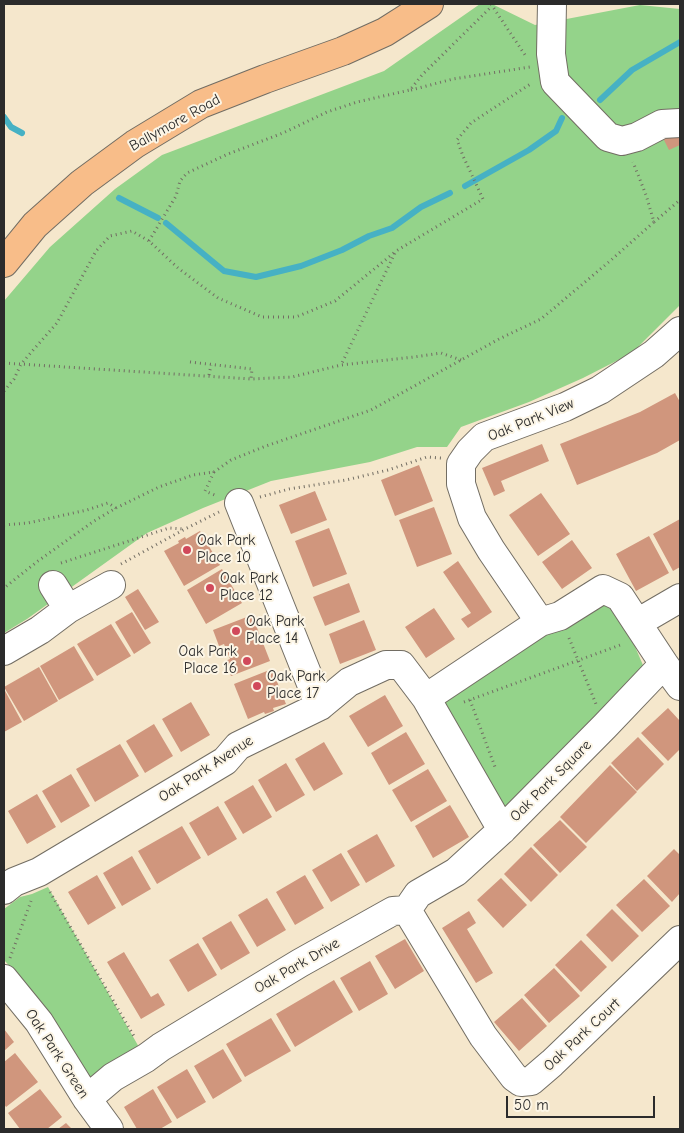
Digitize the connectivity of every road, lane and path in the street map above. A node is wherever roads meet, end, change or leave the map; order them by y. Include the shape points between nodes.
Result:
1 (429, 4) edge
2 (552, 4) edge
3 (558, 4) edge
4 (491, 5) edge
5 (533, 82) dead end
6 (410, 90) junction
7 (680, 123) edge
8 (622, 142) junction
9 (680, 200) edge
10 (654, 222) junction
11 (148, 241) junction
12 (396, 251) junction
13 (4, 263) edge
14 (680, 332) edge
15 (461, 360) junction
16 (190, 362) dead end
17 (4, 363) edge
18 (21, 364) junction
19 (211, 365) junction
20 (341, 365) junction
21 (209, 375) junction
22 (252, 378) junction
23 (4, 391) edge
24 (465, 459) junction
25 (240, 503) junction
26 (116, 508) junction
27 (4, 525) edge
28 (185, 529) junction
29 (29, 569) junction
30 (50, 573) junction
31 (111, 585) joint
32 (4, 588) edge
33 (680, 598) edge
34 (68, 609) junction
35 (550, 619) junction
36 (640, 629) junction
37 (4, 652) edge
38 (578, 661) junction
39 (664, 664) junction
40 (460, 674) junction
41 (409, 675) joint
42 (680, 686) edge
43 (470, 701) junction
44 (429, 702) junction
45 (320, 706) junction
46 (606, 726) junction
47 (497, 773) dead end
48 (502, 830) junction
49 (39, 872) junction
50 (4, 890) edge
51 (32, 899) dead end
52 (406, 910) junction
53 (680, 940) edge
54 (7, 970) edge
55 (146, 1058) junction
56 (87, 1099) junction
57 (109, 1129) edge

1 - 13 main road, Ballymore Road via 385,32 343,51 202,104 135,144 82,183 35,225
2 - 3 street
2 - 8 street via 550,54 555,82 608,137
4 - 6 path
4 - 6 path via 533,67
5 - 12 path via 471,123 457,140 484,199
6 - 11 path via 327,112 187,173
7 - 8 street via 662,124
8 - 10 path via 638,173
9 - 10 path
10 - 15 path via 541,319
11 - 12 path via 218,298 262,317 296,317 335,301
11 - 18 path via 132,231 110,236 96,251 57,322
12 - 20 path
14 - 24 street, Oak Park View via 654,354 600,390 565,407 484,437
15 - 20 path via 440,353
15 - 26 path via 371,410 266,446 231,460 214,472 193,475 159,487
16 - 19 path
17 - 18 path
18 - 21 path
18 - 23 path
19 - 21 path
19 - 22 path via 252,370
20 - 22 path via 292,377
21 - 22 path
24 - 25 path via 427,457 388,470 288,489
24 - 35 street, Oak Park View via 461,464 460,484 472,518 491,550
25 - 28 path
25 - 45 street
26 - 27 path via 108,503 28,523
26 - 29 path
28 - 30 path via 170,528
28 - 31 path via 105,573
29 - 30 path
29 - 32 path
30 - 34 street
31 - 34 street
33 - 36 street
34 - 37 street
35 - 36 street via 603,589 620,597
35 - 38 path
35 - 40 street
36 - 38 path
36 - 39 street
38 - 43 path
38 - 46 path
39 - 42 street
39 - 46 street, Oak Park Square
40 - 43 path
40 - 44 street
41 - 44 street, Oak Park Square
41 - 45 street, Oak Park Avenue via 401,665 386,665 349,682
43 - 44 path
43 - 47 path
44 - 48 street, Oak Park Square
45 - 49 street, Oak Park Avenue via 238,746 225,761
46 - 48 street, Oak Park Square
48 - 52 street via 456,872 418,894
49 - 50 street, Oak Park Avenue via 14,882
49 - 55 path
51 - 54 path
52 - 53 street, Oak Park Court via 483,1036 521,1082 531,1081 552,1063
52 - 55 street, Oak Park Drive via 393,911 300,963
54 - 56 street, Oak Park Green
55 - 56 street, Oak Park Drive via 113,1077
56 - 57 street, Oak Park Green

